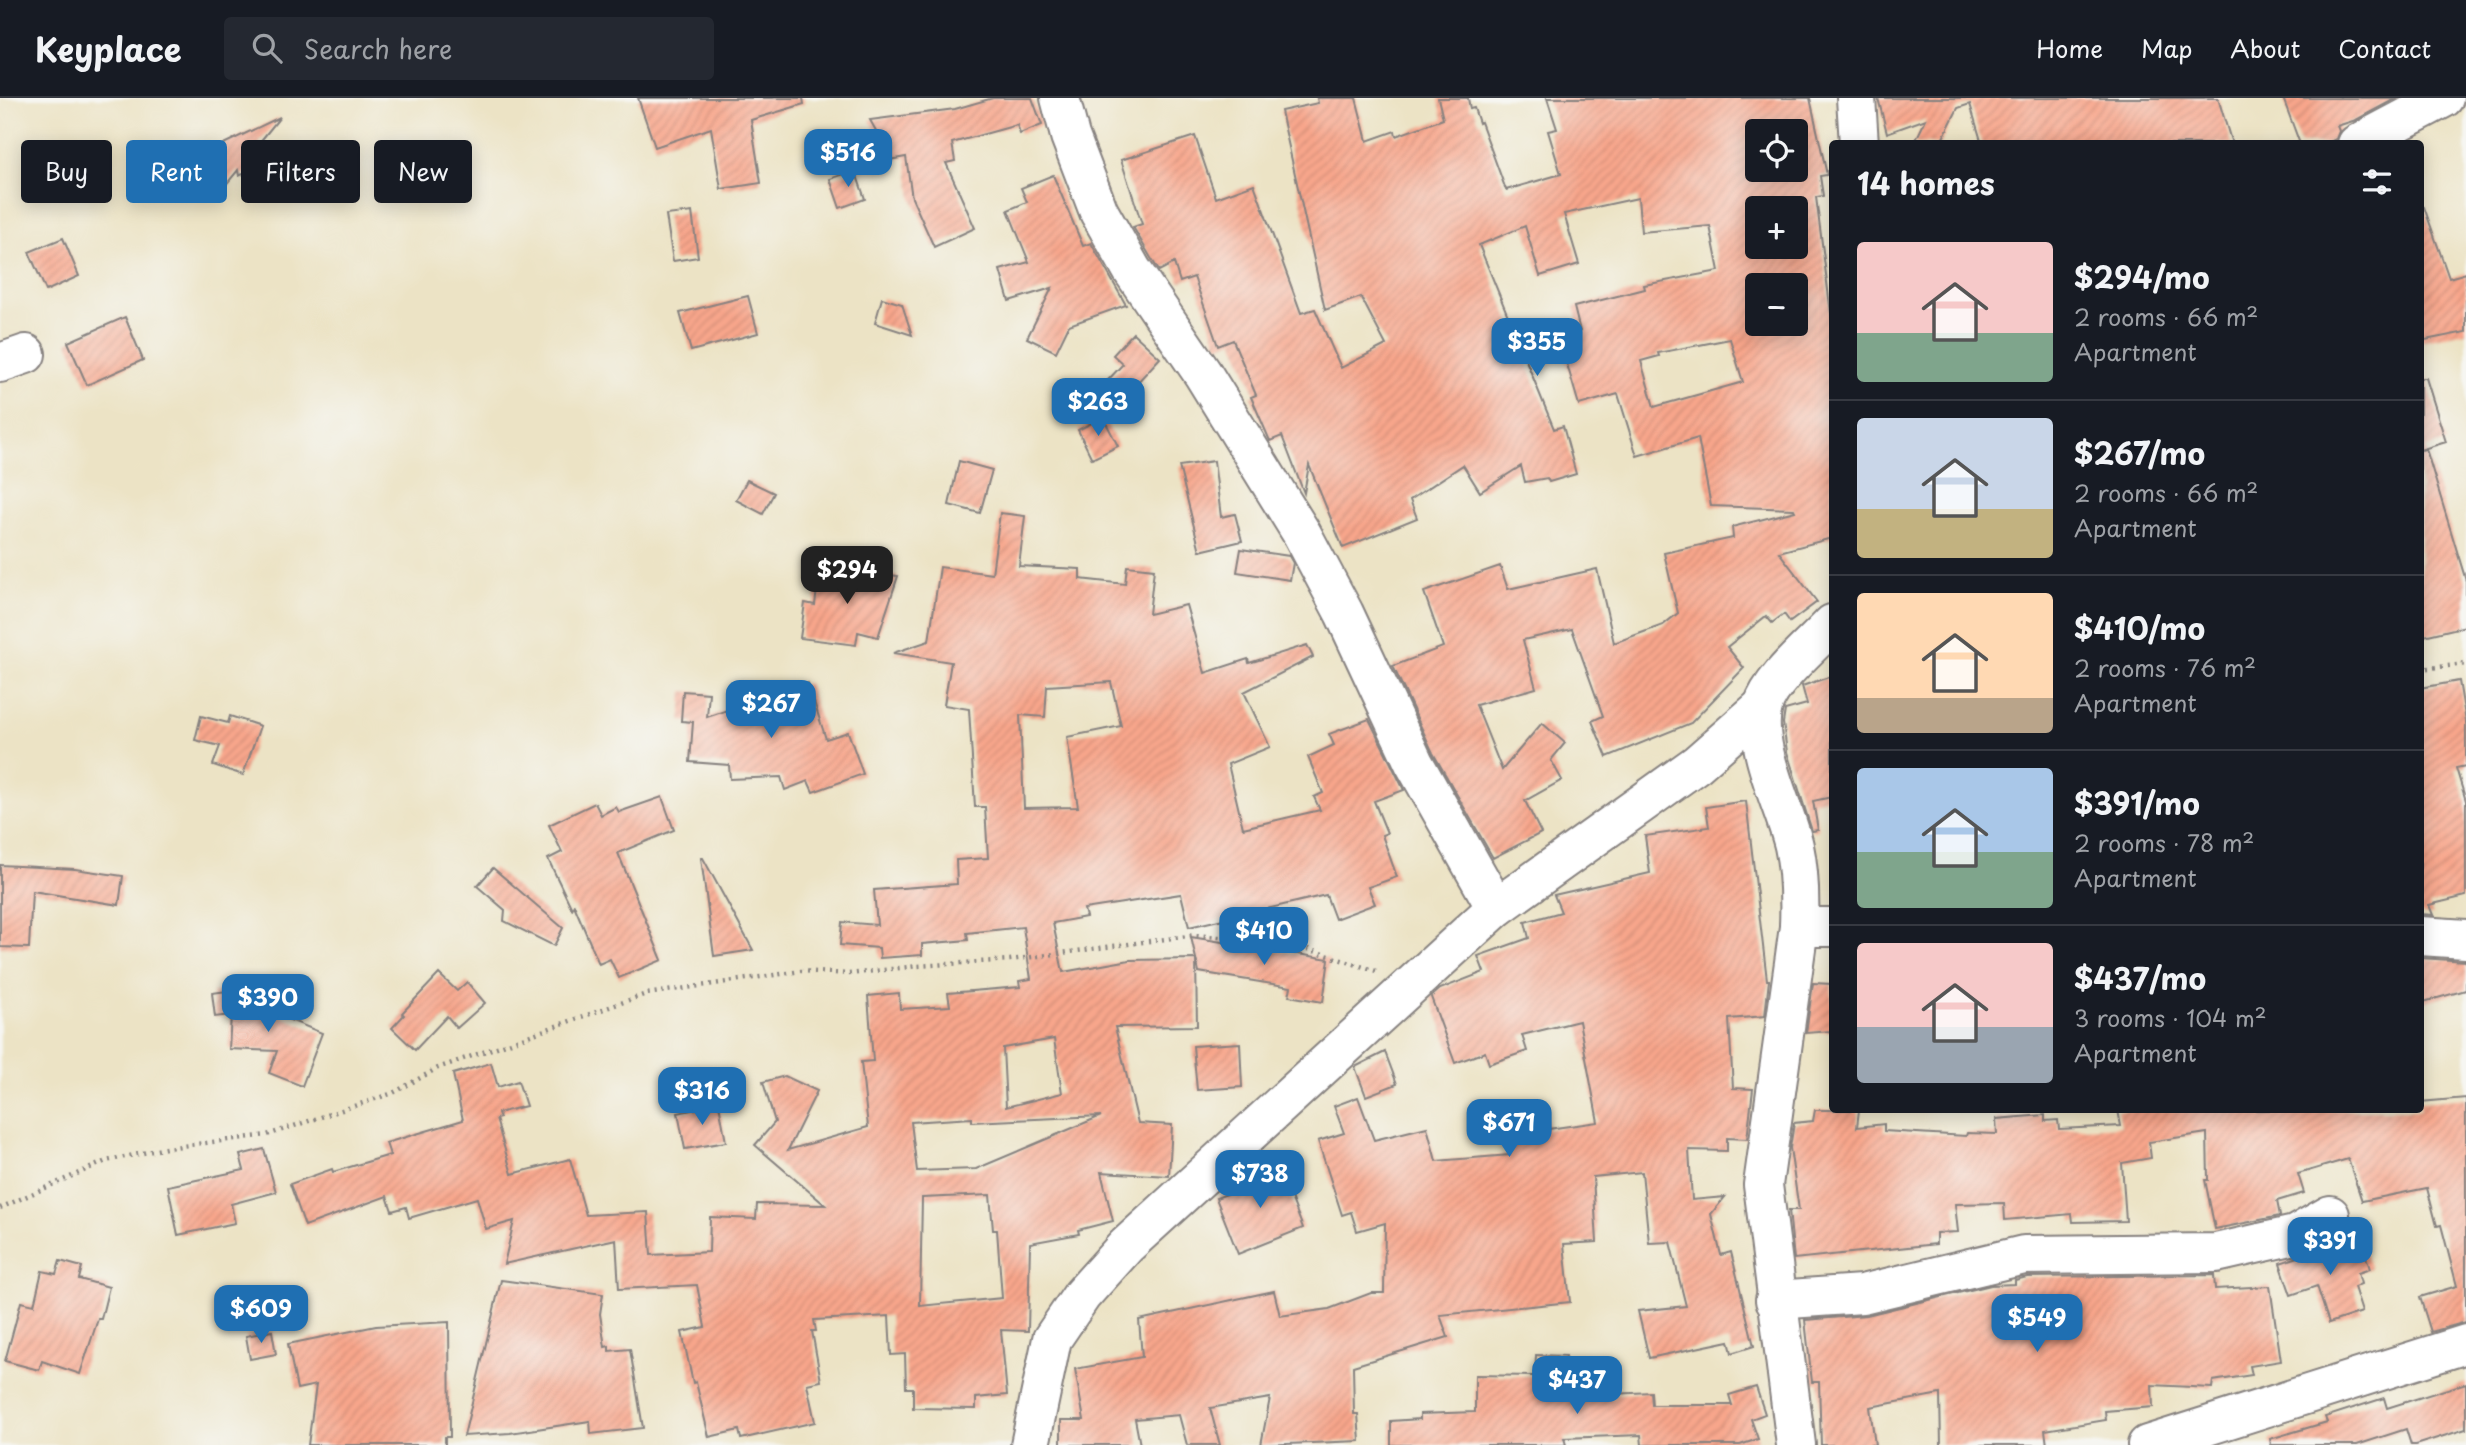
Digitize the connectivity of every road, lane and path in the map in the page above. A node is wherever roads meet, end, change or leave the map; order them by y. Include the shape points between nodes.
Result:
1 (1060, 98) edge
2 (1856, 98) edge
3 (2444, 98) edge
4 (1859, 140) edge
5 (2365, 140) edge
6 (1829, 627) edge
7 (2466, 664) edge
8 (2424, 669) edge
9 (1763, 706) junction
10 (1496, 908) junction
11 (1816, 927) edge
12 (2424, 936) edge
13 (2466, 939) edge
14 (1414, 983) junction
15 (0, 1208) edge
16 (2330, 1215) dead end
17 (1775, 1300) junction
18 (2466, 1344) edge
19 (1030, 1445) edge
20 (1796, 1445) edge
21 (2147, 1445) edge

1 - 10 street via 1099,212 1302,534 1413,763
2 - 4 street
3 - 5 street
6 - 9 street via 1777,682
7 - 8 path
9 - 10 street via 1698,764
9 - 11 street via 1763,742 1794,847 1800,894
10 - 14 street
11 - 17 street via 1763,1185
12 - 13 street
14 - 15 path via 1289,943 1195,935 1010,961 849,974 801,971 646,994 438,1068 393,1093 267,1135 106,1161
14 - 19 street via 1126,1246 1082,1295 1052,1339
16 - 17 street via 2295,1235 2216,1253 2024,1255 1862,1294
17 - 20 street
18 - 21 street

